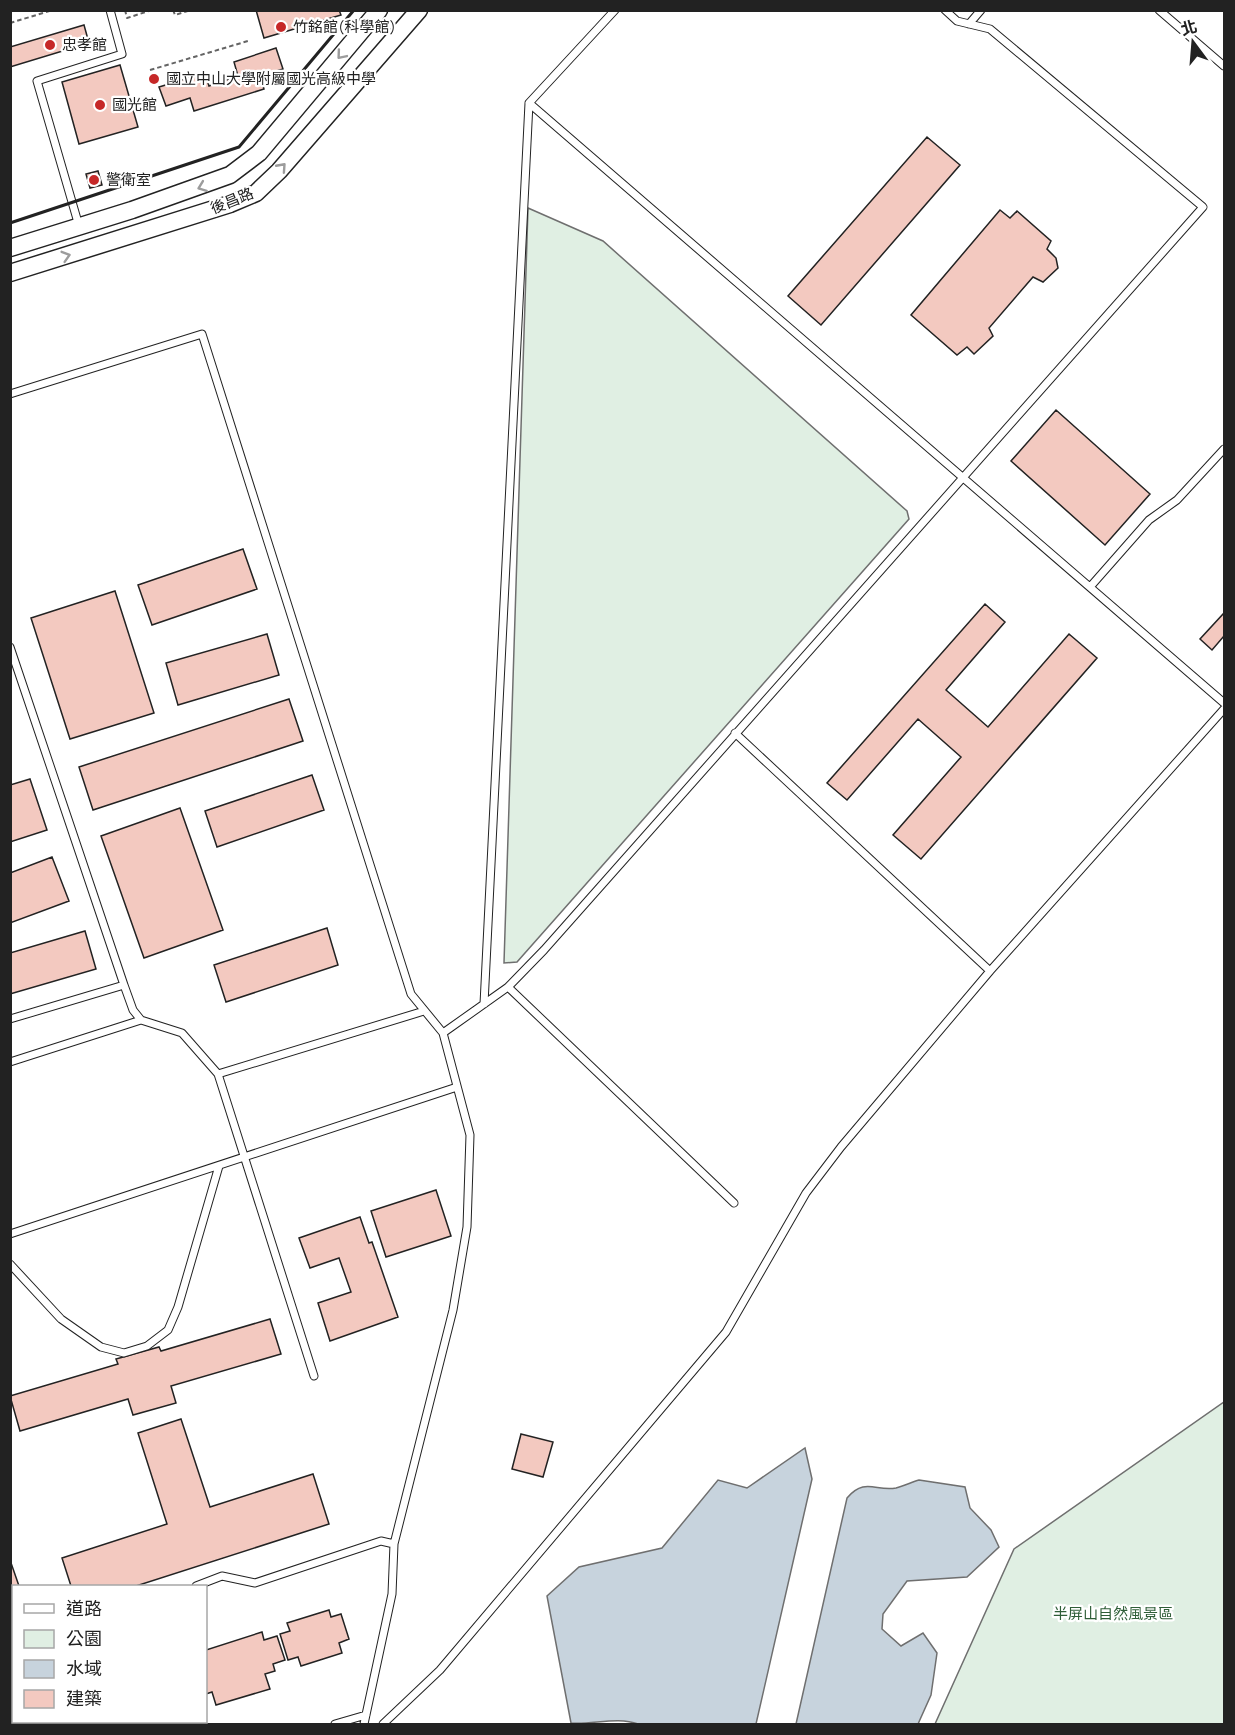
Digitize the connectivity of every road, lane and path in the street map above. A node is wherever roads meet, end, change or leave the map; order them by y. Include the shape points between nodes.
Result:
1 (53, 10) edge
2 (110, 10) edge
3 (125, 10) edge
4 (152, 10) edge
5 (173, 10) edge
6 (191, 10) edge
7 (379, 10) edge
8 (419, 10) edge
9 (615, 10) edge
10 (945, 10) edge
11 (981, 10) edge
12 (1159, 10) edge
13 (10, 23) edge
14 (969, 24) junction
15 (248, 40) dead end
16 (1224, 66) edge
17 (150, 70) dead end
18 (529, 103) junction
19 (79, 227) junction
20 (10, 248) edge
21 (10, 273) edge
22 (10, 394) edge
23 (1224, 449) edge
24 (963, 478) junction
25 (1090, 587) junction
26 (10, 646) edge
27 (1224, 703) edge
28 (1224, 709) edge
29 (735, 733) junction
30 (990, 971) junction
31 (124, 985) junction
32 (508, 987) junction
33 (484, 1004) junction
34 (424, 1011) junction
35 (10, 1019) edge
36 (141, 1020) junction
37 (443, 1034) junction
38 (10, 1062) edge
39 (218, 1074) junction
40 (458, 1087) junction
41 (244, 1158) junction
42 (219, 1166) junction
43 (734, 1203) dead end
44 (10, 1234) edge
45 (10, 1264) edge
46 (314, 1376) dead end
47 (394, 1544) junction
48 (201, 1585) edge
49 (366, 1715) junction
50 (335, 1725) edge
51 (364, 1725) edge
52 (383, 1725) edge

1 - 13 path
2 - 19 lane via 122,54 37,81
3 - 4 path via 127,18
5 - 6 path via 175,15
7 -> 19 street, 後昌路 via 260,153 230,175
21 -> 8 street, 後昌路 via 256,193
9 - 18 lane
10 - 14 lane via 957,21
11 - 14 lane
12 - 16 lane
14 - 24 lane via 990,29 1203,207
15 - 17 path
18 - 24 lane
18 - 33 lane
19 - 20 street, 後昌路
22 - 34 lane via 202,334 411,994
23 - 25 lane via 1177,500 1149,520
24 - 25 lane
24 - 29 lane
25 - 27 lane
26 - 31 lane
28 - 30 lane
29 - 30 lane
29 - 32 lane
30 - 52 lane via 806,1192 726,1332 440,1670
31 - 35 lane
31 - 36 lane via 133,1011
32 - 33 lane
32 - 43 lane
33 - 37 lane
34 - 37 lane
34 - 39 lane
36 - 38 lane
36 - 39 lane via 182,1033
37 - 40 lane
39 - 41 lane
40 - 41 lane
40 - 47 lane via 470,1134 467,1227 453,1310
41 - 42 lane
41 - 46 lane
42 - 44 lane
42 - 45 lane via 178,1307 168,1330 147,1346 124,1353 100,1347 61,1319
47 - 48 lane via 381,1541 255,1583 222,1576
47 - 49 lane via 392,1594
49 - 50 lane
49 - 51 lane

